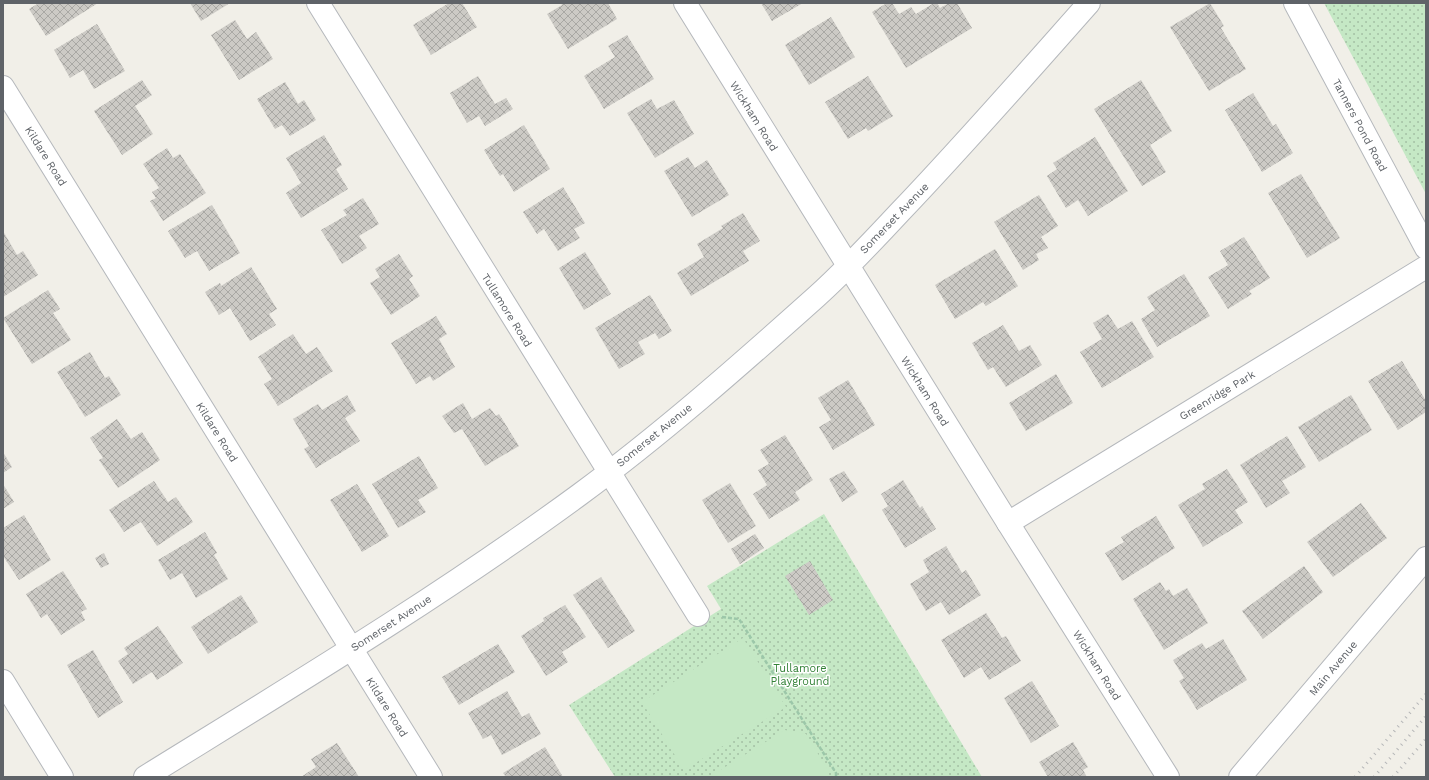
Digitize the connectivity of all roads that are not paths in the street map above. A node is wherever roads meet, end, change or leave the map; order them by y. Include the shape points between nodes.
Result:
1 (318, 3) edge
2 (685, 3) edge
3 (1089, 3) edge
4 (1295, 3) edge
5 (3, 87) edge
6 (1426, 248) edge
7 (848, 267) junction
8 (1426, 267) edge
9 (608, 473) junction
10 (1008, 523) junction
11 (1426, 558) edge
12 (698, 615) road end
13 (351, 650) junction
14 (3, 681) edge
15 (62, 777) edge
16 (145, 777) edge
17 (431, 777) edge
18 (1168, 777) edge
19 (1240, 777) edge

1 - 9 street, Tullamore Road
2 - 7 street, Wickham Road
3 - 7 street, Somerset Avenue via 949,161
4 - 6 street, Tanners Pond Road
5 - 13 street, Kildare Road
7 - 9 street, Somerset Avenue via 651,440
7 - 10 street, Wickham Road
8 - 10 street, Greenridge Park
9 - 12 street, Tullamore Road
9 - 13 street, Somerset Avenue via 494,556
10 - 18 street, Wickham Road
11 - 19 street, Main Avenue
13 - 16 street, Somerset Avenue
13 - 17 street, Kildare Road
14 - 15 street

